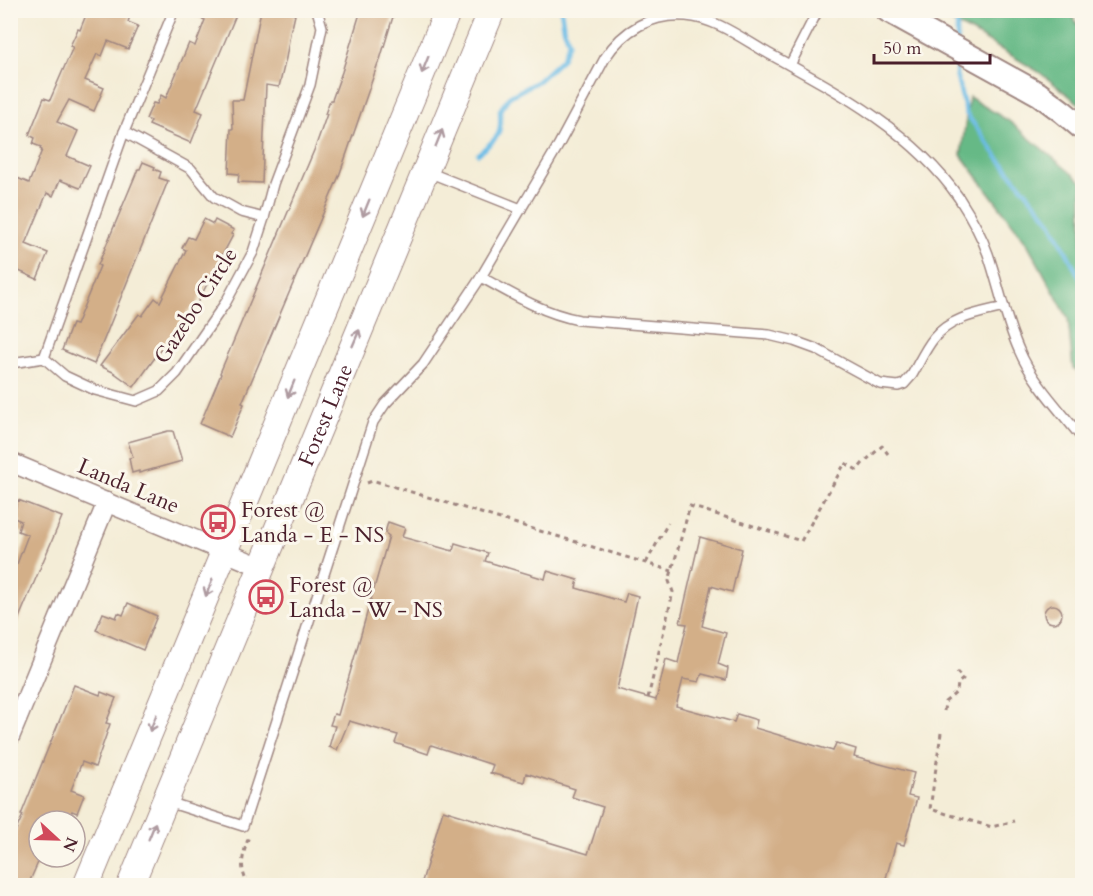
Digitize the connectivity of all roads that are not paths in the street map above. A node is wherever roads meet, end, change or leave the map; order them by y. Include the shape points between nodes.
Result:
1 (174, 10) edge
2 (317, 10) edge
3 (448, 10) edge
4 (492, 10) edge
5 (818, 10) edge
6 (887, 10) edge
7 (790, 65) junction
8 (1083, 128) edge
9 (124, 132) junction
10 (388, 154) junction
11 (425, 171) junction
12 (521, 209) junction
13 (264, 218) junction
14 (481, 277) junction
15 (1004, 307) junction
16 (44, 358) junction
17 (10, 360) edge
18 (1083, 438) edge
19 (11, 464) edge
20 (107, 502) junction
21 (224, 551) junction
22 (261, 567) junction
23 (10, 736) edge
24 (127, 786) junction
25 (165, 801) junction
26 (86, 885) edge
27 (130, 885) edge

1 - 9 lane
2 - 13 lane, Gazebo Circle via 322,27 310,85
3 -> 10 main road, Forest Lane
11 -> 4 main road, Forest Lane
5 - 7 lane
6 - 8 street via 1039,94
7 - 12 lane via 702,19 668,17 628,32 605,58
7 - 15 lane via 887,126 948,183 983,242
9 - 13 lane via 191,169 214,196 241,212
9 - 16 lane
10 - 11 main road
10 -> 21 main road, Forest Lane
11 - 12 lane
22 -> 11 main road, Forest Lane
12 - 14 lane
13 - 16 lane, Gazebo Circle via 253,252 226,302 177,373 159,392 136,401 95,390 65,376
14 - 15 lane via 540,308 579,320 782,337 816,349 887,386 898,386 908,380 931,341 944,328 969,316
14 - 25 lane via 423,364 373,422 243,826
15 - 18 lane via 1031,372
16 - 17 lane
19 - 20 street, Landa Lane
20 - 21 street, Landa Lane
20 - 23 street
21 - 22 street, Landa Lane
21 -> 24 main road, Forest Lane
22 - 25 main road, Forest Lane
24 - 25 main road
24 - 26 main road, Forest Lane
27 -> 25 main road, Forest Lane

